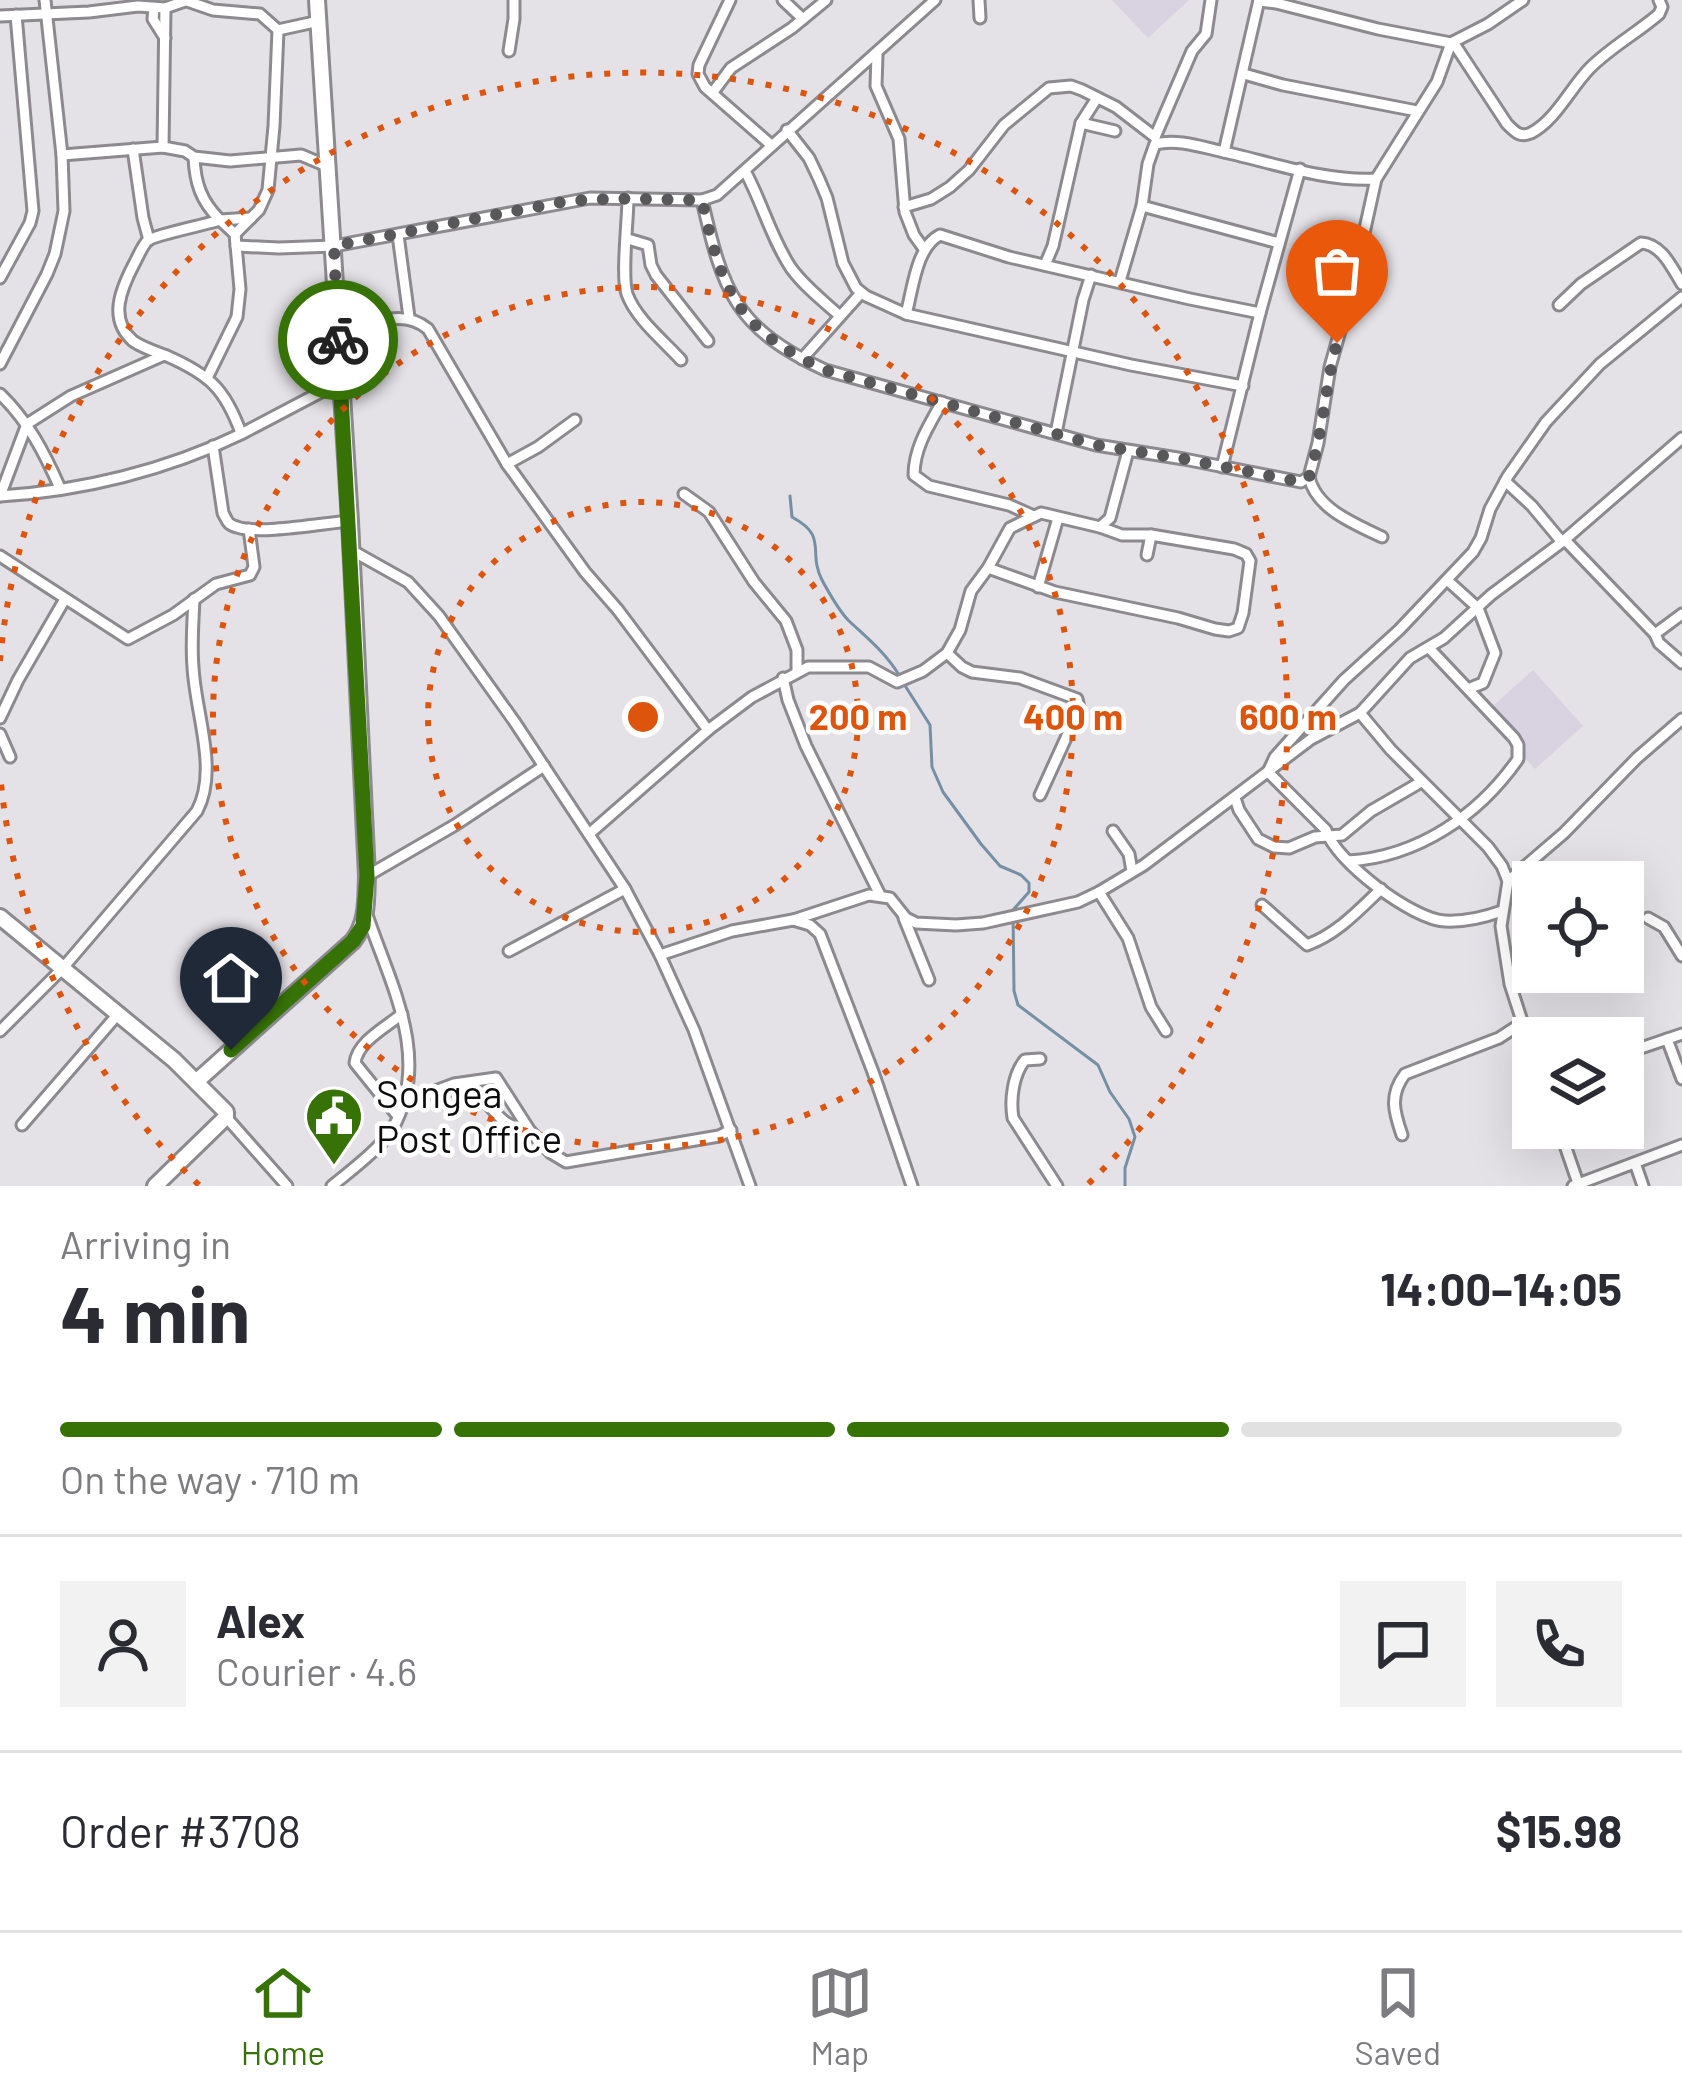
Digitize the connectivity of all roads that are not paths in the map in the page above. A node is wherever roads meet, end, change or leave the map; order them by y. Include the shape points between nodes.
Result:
1 (16, 0) edge
2 (45, 0) edge
3 (187, 0) edge
4 (317, 0) edge
5 (514, 0) edge
6 (730, 0) edge
7 (784, 0) edge
8 (826, 0) edge
9 (935, 0) edge
10 (979, 0) edge
11 (1210, 0) edge
12 (1523, 0) edge
13 (1659, 0) edge
14 (1259, 1) edge
15 (160, 8) junction
16 (46, 14) junction
17 (17, 15) junction
18 (0, 16) edge
19 (980, 18) dead end
20 (803, 19) junction
21 (319, 20) junction
22 (278, 30) junction
23 (1452, 42) junction
24 (509, 51) dead end
25 (877, 55) junction
26 (1244, 74) junction
27 (712, 92) junction
28 (1097, 98) junction
29 (1417, 111) junction
30 (1081, 123) junction
31 (788, 130) junction
32 (1115, 131) dead end
33 (1155, 141) junction
34 (771, 145) junction
35 (163, 147) junction
36 (133, 149) junction
37 (1224, 152) junction
38 (62, 155) junction
39 (194, 157) junction
40 (270, 158) junction
41 (327, 166) junction
42 (1300, 170) junction
43 (745, 171) junction
44 (1376, 179) junction
45 (628, 198) junction
46 (702, 200) junction
47 (1142, 206) junction
48 (904, 207) junction
49 (251, 218) junction
50 (220, 220) junction
51 (398, 235) junction
52 (628, 239) junction
53 (149, 240) junction
54 (236, 240) junction
55 (1279, 243) junction
56 (334, 246) junction
57 (924, 249) junction
58 (1046, 265) junction
59 (1091, 275) junction
60 (0, 278) edge
61 (1120, 281) junction
62 (1682, 284) edge
63 (861, 293) junction
64 (1682, 297) edge
65 (1559, 305) dead end
66 (1260, 313) junction
67 (906, 314) junction
68 (840, 316) junction
69 (409, 317) junction
70 (338, 335) junction
71 (708, 341) dead end
72 (1074, 351) junction
73 (164, 355) junction
74 (802, 359) junction
75 (681, 361) dead end
76 (0, 364) edge
77 (208, 376) junction
78 (340, 382) junction
79 (1243, 386) junction
80 (0, 394) edge
81 (942, 401) junction
82 (575, 420) dead end
83 (27, 424) junction
84 (1056, 433) junction
85 (242, 434) junction
86 (1682, 438) edge
87 (213, 446) junction
88 (1128, 452) junction
89 (507, 464) junction
90 (1222, 467) junction
91 (1309, 477) junction
92 (1505, 481) junction
93 (60, 488) junction
94 (684, 494) dead end
95 (0, 496) edge
96 (1009, 505) junction
97 (1034, 516) junction
98 (1058, 518) junction
99 (1110, 518) junction
100 (350, 521) junction
101 (1100, 527) junction
102 (1010, 528) junction
103 (249, 529) junction
104 (1122, 535) junction
105 (1150, 535) junction
106 (1382, 537) dead end
107 (1564, 541) junction
108 (351, 550) junction
109 (1147, 555) dead end
110 (0, 556) edge
111 (988, 568) junction
112 (1447, 580) junction
113 (1038, 587) junction
114 (65, 599) junction
115 (194, 599) junction
116 (1478, 608) junction
117 (1682, 614) edge
118 (1654, 634) junction
119 (1429, 648) junction
120 (947, 652) junction
121 (1682, 663) edge
122 (797, 671) junction
123 (783, 679) junction
124 (1468, 689) junction
125 (1360, 713) junction
126 (0, 718) edge
127 (1682, 719) edge
128 (708, 730) junction
129 (0, 734) edge
130 (10, 757) dead end
131 (544, 766) junction
132 (1268, 772) junction
133 (1421, 782) junction
134 (1040, 796) dead end
135 (1235, 798) junction
136 (1462, 821) junction
137 (1113, 831) dead end
138 (589, 834) junction
139 (1327, 836) junction
140 (1348, 861) junction
141 (1132, 871) junction
142 (367, 876) junction
143 (1508, 881) junction
144 (625, 889) junction
145 (1382, 889) junction
146 (1099, 892) junction
147 (880, 895) junction
148 (1262, 905) dead end
149 (365, 910) junction
150 (1502, 911) junction
151 (902, 913) junction
152 (0, 917) edge
153 (1648, 918) dead end
154 (793, 920) junction
155 (509, 951) dead end
156 (660, 955) junction
157 (1682, 956) edge
158 (62, 969) junction
159 (928, 980) dead end
160 (118, 1014) junction
161 (402, 1014) junction
162 (1520, 1017) edge
163 (1512, 1030) edge
164 (0, 1031) edge
165 (1166, 1031) dead end
166 (1682, 1034) edge
167 (1666, 1039) junction
168 (1644, 1047) edge
169 (1040, 1059) dead end
170 (1682, 1078) edge
171 (197, 1081) junction
172 (439, 1090) junction
173 (403, 1103) junction
174 (398, 1115) junction
175 (226, 1117) junction
176 (22, 1125) dead end
177 (730, 1130) junction
178 (530, 1131) junction
179 (1402, 1135) dead end
180 (1682, 1145) edge
181 (1566, 1149) edge
182 (1634, 1163) junction
183 (338, 1184) edge
184 (1577, 1185) edge
185 (155, 1186) edge
186 (287, 1186) edge
187 (750, 1186) edge
188 (912, 1186) edge
189 (1057, 1186) edge
190 (1642, 1186) edge

1 - 17 street
2 - 16 street
3 - 15 street
3 - 22 street via 260,14
4 - 21 highway
5 - 24 street
6 - 27 street via 699,65 700,81
7 - 20 street
8 - 20 street
9 - 25 street
10 - 19 street
11 - 33 street via 1206,34
12 - 23 street
13 - 23 street via 1654,19 1604,55 1524,135 1507,124
14 - 23 street
14 - 26 street
15 - 16 street
15 - 35 street
16 - 17 street
16 - 38 street
17 - 18 street
17 - 60 street via 32,211
20 - 27 street via 731,68
21 - 22 street
21 - 41 highway
22 - 40 street
23 - 29 street
25 - 31 street
25 - 48 street via 876,86 899,139
26 - 29 street
26 - 37 street
27 - 34 street
28 - 30 street
28 - 33 street
28 - 48 street via 1071,86 1049,88 950,188
29 - 44 street
30 - 32 street
30 - 58 street
31 - 34 street
31 - 63 street via 819,178 843,262
33 - 37 street
33 - 47 street
34 - 43 street
35 - 36 street
35 - 39 street
36 - 38 street
36 - 53 street
37 - 42 street
38 - 76 street via 55,254
39 - 40 street
39 - 50 street via 196,187
40 - 41 street via 301,154
40 - 49 street via 264,202
41 - 56 highway
42 - 44 street
42 - 55 street
43 - 46 street
43 - 68 street via 793,269
44 - 91 street
45 - 46 street
45 - 51 street via 556,203
45 - 52 street
46 - 74 street via 719,272 741,311
47 - 55 street
47 - 61 street
48 - 57 street
49 - 50 street
49 - 54 street
50 - 53 street
50 - 54 street
51 - 56 street
51 - 69 street
52 - 71 street via 648,245 656,274
52 - 75 street via 628,295
53 - 73 street via 118,316 134,340
54 - 56 street
54 - 77 street via 237,317
55 - 66 street
56 - 70 highway
57 - 58 street via 947,236
57 - 67 street
58 - 59 street
59 - 61 street
59 - 72 street
61 - 66 street
62 - 65 street via 1658,249 1641,243
63 - 67 street
63 - 68 street
64 - 92 street via 1600,364
66 - 79 street
67 - 72 street
68 - 74 street
69 - 70 street
69 - 89 street via 428,329
70 - 78 highway
72 - 79 street
72 - 84 street
73 - 77 street
73 - 83 street
74 - 81 street
77 - 85 street
78 - 85 street
78 - 100 highway
79 - 90 street
80 - 83 street
81 - 84 street
81 - 96 street via 914,475 949,493
82 - 89 street
83 - 93 street
83 - 95 street
84 - 88 street
85 - 87 street
86 - 107 street
87 - 93 street
87 - 103 street via 223,513
88 - 90 street
88 - 99 street
89 - 128 street
90 - 91 street
91 - 106 street via 1322,500
92 - 107 street
92 - 112 street via 1473,552
93 - 95 street
94 - 122 street via 709,512 786,621
96 - 97 street
96 - 102 street
97 - 98 street
97 - 102 street
98 - 101 street
98 - 113 street
99 - 101 street
99 - 104 street
100 - 103 street
100 - 108 highway
101 - 104 street
102 - 111 street
103 - 115 street via 250,575
104 - 105 street
105 - 109 street
105 - 113 street via 1249,556 1238,628
107 - 116 street
107 - 118 street
108 - 131 street via 408,582 440,616
108 - 142 highway
110 - 114 street
111 - 113 street
111 - 120 street
112 - 116 street
112 - 132 street via 1344,680
114 - 115 street via 128,639
114 - 126 street
115 - 158 street via 192,664 208,772 203,800
116 - 119 street
116 - 124 street via 1495,659 1483,683
117 - 118 street
118 - 121 street
119 - 124 street
119 - 125 street
120 - 122 street via 902,681 869,667
120 - 134 street via 967,670 1077,699
122 - 123 street
123 - 128 street
123 - 147 street via 806,746
124 - 136 street via 1514,737 1519,755
125 - 132 street
125 - 133 street
127 - 143 street
128 - 138 street
129 - 130 street
131 - 138 street
131 - 142 street
132 - 135 street
132 - 139 street
133 - 136 street
133 - 139 street via 1351,830
135 - 139 street via 1264,843 1289,848
135 - 141 street
136 - 140 street via 1420,844
136 - 143 street
137 - 141 street
138 - 144 street
139 - 140 street
140 - 145 street
141 - 146 street
142 - 149 highway
143 - 150 street
144 - 155 street
144 - 156 street
145 - 148 street via 1306,945
145 - 150 street via 1442,921
146 - 151 street via 956,925 923,924
146 - 165 street via 1128,938
147 - 151 street
147 - 154 street
149 - 161 street
149 - 171 highway via 353,941
150 - 162 street
151 - 159 street
152 - 158 highway
153 - 157 street
154 - 156 street
154 - 188 street via 820,934
156 - 177 street
158 - 160 highway
158 - 164 street
160 - 171 highway
160 - 176 street
161 - 173 street via 410,1060
161 - 174 street via 356,1053 355,1064
163 - 179 street via 1405,1074 1393,1098
166 - 167 street
167 - 168 street
167 - 170 street
169 - 189 street via 1019,1066 1011,1111
171 - 175 highway
172 - 173 street
172 - 178 street via 478,1094 512,1127
172 - 178 street via 496,1078
173 - 174 street
174 - 183 street
175 - 185 highway
175 - 186 street
177 - 178 street via 566,1162
177 - 187 street
180 - 182 street
181 - 184 street
182 - 184 street
182 - 190 street

